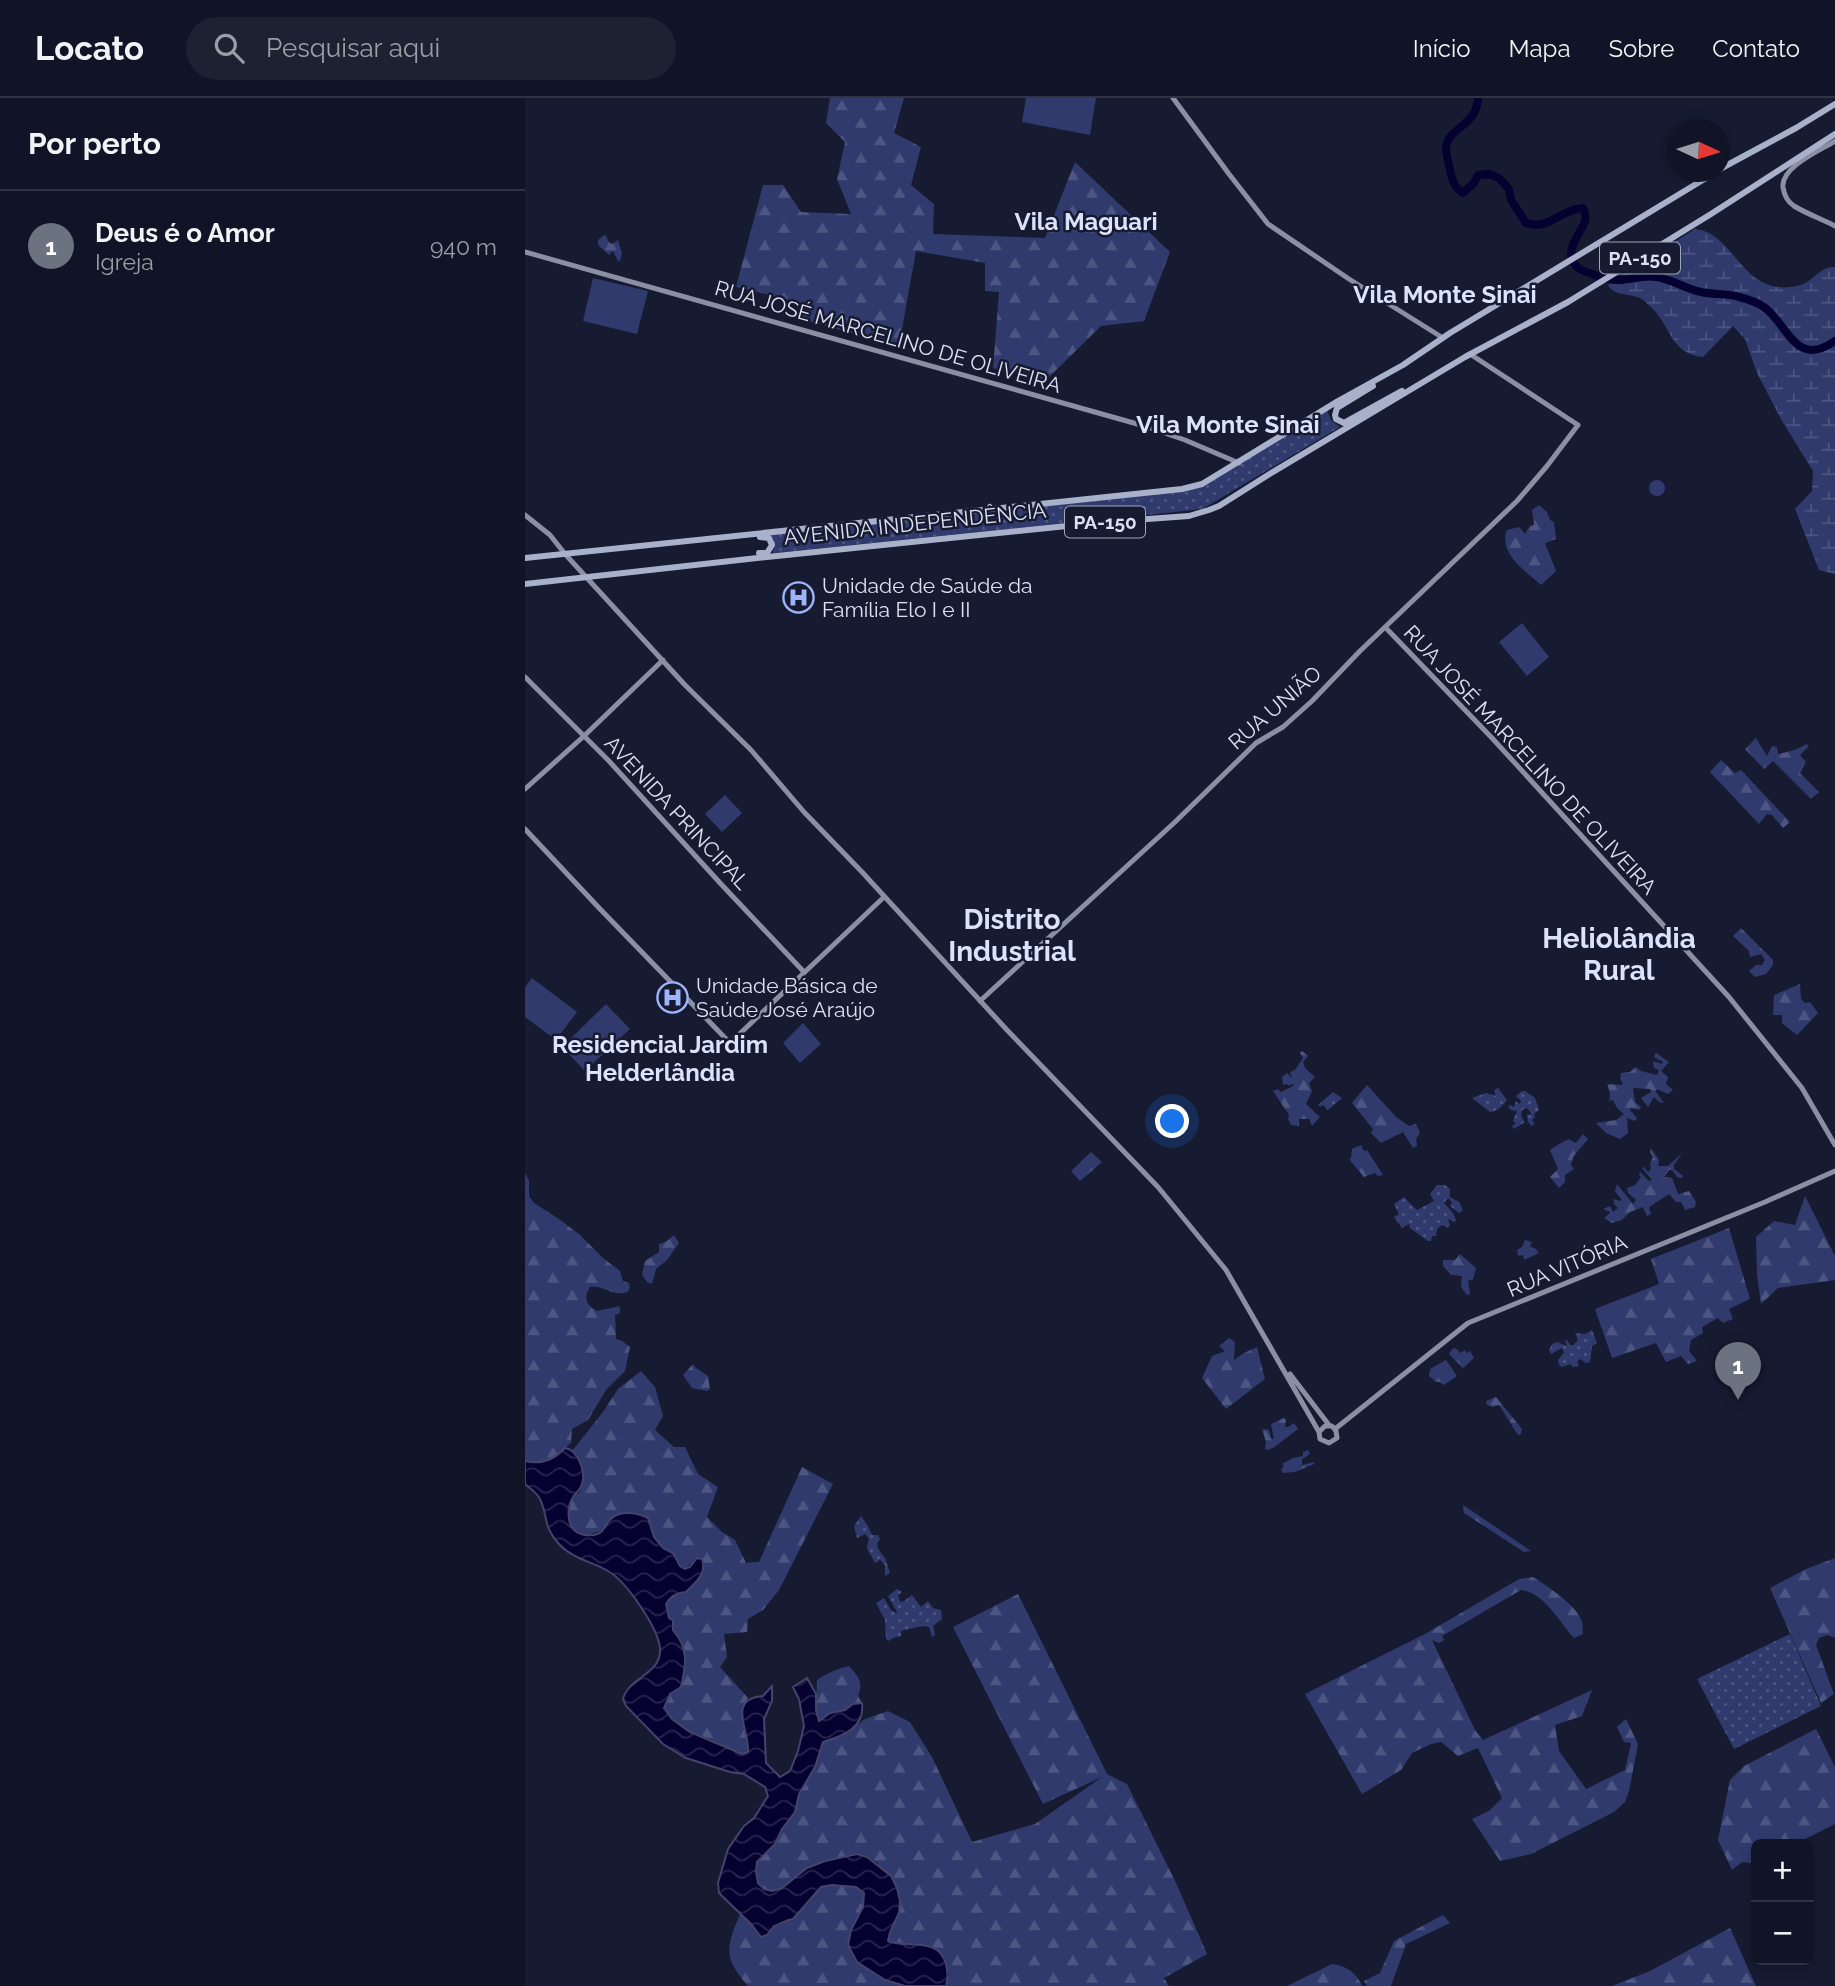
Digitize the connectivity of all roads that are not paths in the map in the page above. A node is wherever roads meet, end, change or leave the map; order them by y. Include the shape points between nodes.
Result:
1 (1173, 98) edge
2 (1835, 106) edge
3 (1835, 133) edge
4 (1835, 141) edge
5 (1810, 153) junction
6 (1730, 163) edge
7 (1698, 182) edge
8 (1835, 226) edge
9 (525, 252) edge
10 (1443, 338) junction
11 (1471, 354) junction
12 (1403, 365) junction
13 (1413, 390) junction
14 (1239, 463) junction
15 (525, 515) edge
16 (696, 540) junction
17 (565, 554) junction
18 (525, 558) edge
19 (703, 564) junction
20 (587, 578) junction
21 (525, 584) edge
22 (1385, 628) junction
23 (663, 660) junction
24 (525, 677) edge
25 (584, 736) junction
26 (528, 787) edge
27 (525, 829) edge
28 (884, 897) junction
29 (804, 972) junction
30 (980, 1001) junction
31 (1835, 1145) edge
32 (1835, 1171) edge
33 (1279, 1360) junction
34 (1332, 1427) junction
35 (1319, 1432) junction

1 - 10 street via 1268,223
2 - 6 main road, AVENIDA INDEPENDÊNCIA / PA-150
3 - 5 main road, AVENIDA INDEPENDÊNCIA / PA-150
4 - 5 street
5 - 8 street via 1787,172 1784,193 1794,206
5 - 11 main road, AVENIDA INDEPENDÊNCIA / PA-150 via 1568,302
7 - 10 main road, AVENIDA INDEPENDÊNCIA / PA-150
9 - 14 street, RUA JOSÉ MARCELINO DE OLIVEIRA via 1141,425
10 - 12 main road, AVENIDA INDEPENDÊNCIA / PA-150
11 - 13 main road, AVENIDA INDEPENDÊNCIA / PA-150
11 - 22 street, RUA UNIÃO via 1578,425 1517,501
12 - 13 main road via 1337,408 1335,415 1344,423 1402,391
12 - 14 main road, AVENIDA INDEPENDÊNCIA / PA-150
13 - 19 main road, AVENIDA INDEPENDÊNCIA / PA-150 via 1200,513
14 - 16 main road, AVENIDA INDEPENDÊNCIA / PA-150 via 1209,481 1182,489
15 - 17 street
16 - 17 main road, AVENIDA INDEPENDÊNCIA / PA-150
16 - 19 main road via 765,536 771,542 767,553
17 - 18 main road, AVENIDA INDEPENDÊNCIA / PA-150
17 - 20 street
19 - 20 main road, AVENIDA INDEPENDÊNCIA / PA-150
20 - 21 main road, AVENIDA INDEPENDÊNCIA / PA-150
20 - 23 street
22 - 30 street, RUA UNIÃO via 1294,717 1256,743
22 - 31 street, RUA JOSÉ MARCELINO DE OLIVEIRA via 1729,997 1802,1088
23 - 25 street
23 - 28 street
24 - 25 street, AVENIDA PRINCIPAL
25 - 26 street
25 - 29 street, AVENIDA PRINCIPAL
27 - 29 street via 730,1043
28 - 29 street
28 - 30 street
30 - 33 street via 1180,1214 1226,1270
32 - 34 street, RUA VITÓRIA via 1468,1323
33 - 34 street
33 - 35 street
34 - 35 street via 1322,1427
34 - 35 street via 1337,1438 1329,1443 1320,1439

